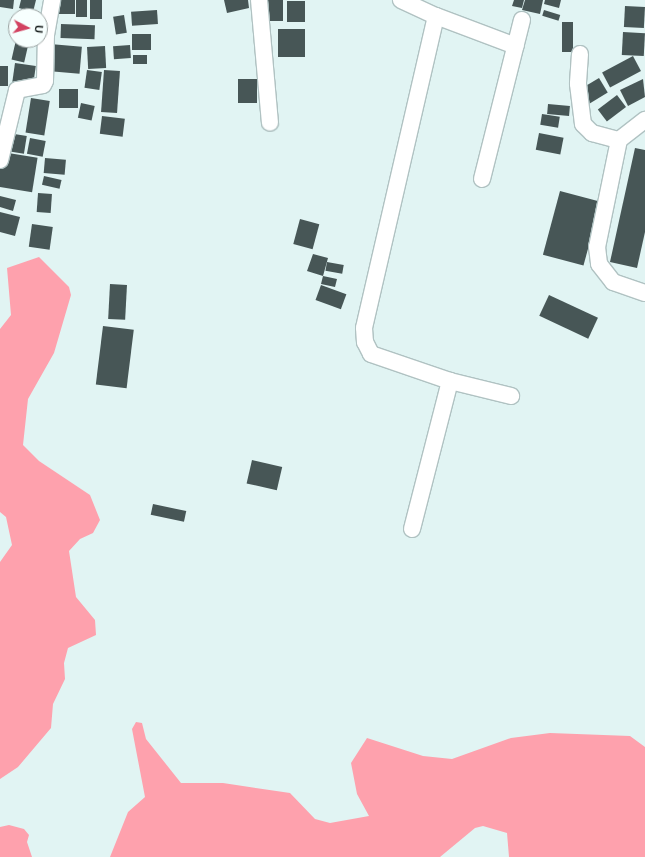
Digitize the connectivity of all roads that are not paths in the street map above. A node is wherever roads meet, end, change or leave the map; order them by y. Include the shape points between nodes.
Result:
1 (52, 0) edge
2 (258, 0) edge
3 (401, 0) edge
4 (436, 16) junction
5 (522, 20) dead end
6 (516, 46) junction
7 (580, 54) dead end
8 (645, 120) edge
9 (270, 122) dead end
10 (619, 140) junction
11 (0, 160) edge
12 (482, 179) dead end
13 (645, 293) edge
14 (450, 381) junction
15 (511, 396) dead end
16 (412, 529) dead end

1 - 11 street via 46,35 45,81 43,85 17,90
2 - 9 street
3 - 4 street
4 - 6 street
4 - 14 street via 364,328 364,342 371,354
5 - 6 street
6 - 12 street
7 - 10 street via 578,84 583,124 592,133
8 - 10 street
10 - 13 street via 597,247 599,264 613,282
14 - 15 street
14 - 16 street

